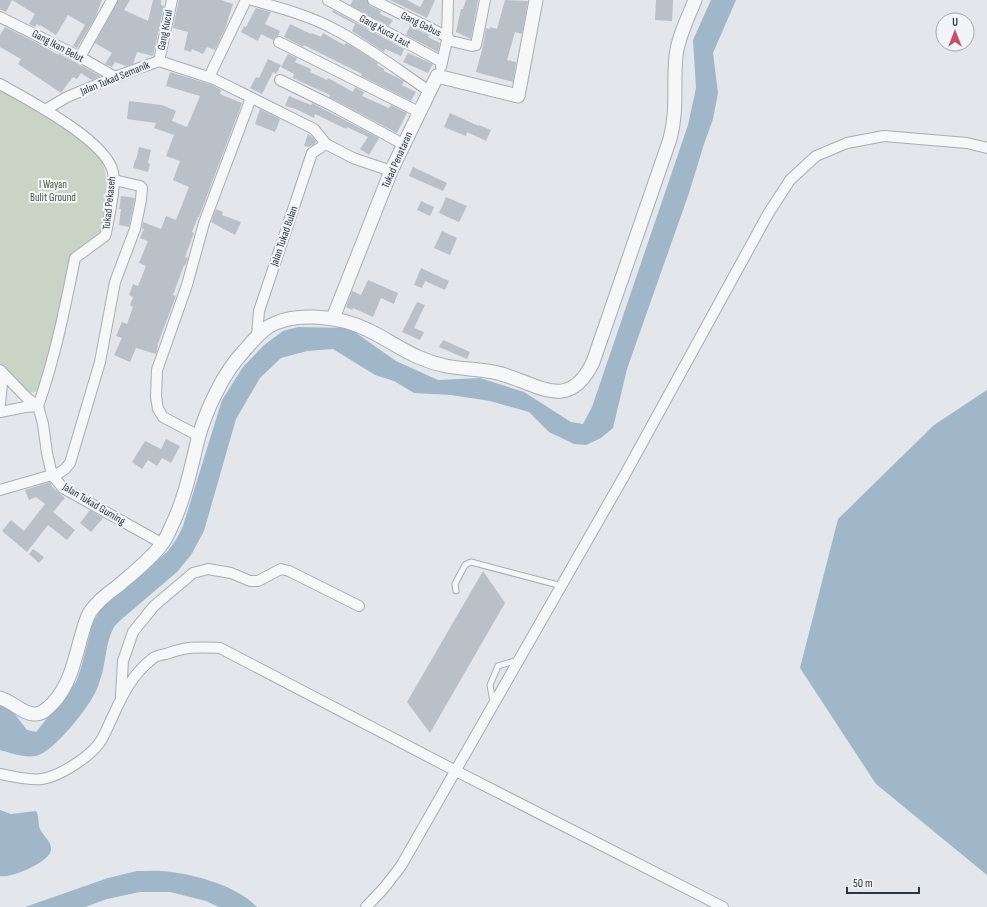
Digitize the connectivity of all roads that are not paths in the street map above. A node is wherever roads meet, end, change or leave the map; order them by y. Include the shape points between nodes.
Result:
1 (112, 0) edge
2 (172, 0) edge
3 (246, 0) edge
4 (252, 0) edge
5 (328, 0) edge
6 (373, 0) edge
7 (448, 0) edge
8 (485, 0) edge
9 (536, 0) edge
10 (695, 0) edge
11 (0, 17) edge
12 (448, 39) junction
13 (278, 42) dead end
14 (80, 57) junction
15 (159, 60) junction
16 (442, 62) junction
17 (437, 76) junction
18 (115, 77) junction
19 (209, 77) junction
20 (280, 80) dead end
21 (0, 84) edge
22 (429, 92) junction
23 (251, 98) junction
24 (45, 110) junction
25 (418, 112) junction
26 (326, 144) junction
27 (403, 144) junction
28 (987, 148) edge
29 (391, 171) junction
30 (114, 180) junction
31 (333, 318) junction
32 (257, 336) junction
33 (2, 372) edge
34 (0, 404) edge
35 (38, 406) junction
36 (0, 412) edge
37 (199, 436) junction
38 (52, 475) junction
39 (0, 490) edge
40 (162, 544) junction
41 (562, 586) junction
42 (456, 591) dead end
43 (359, 606) dead end
44 (520, 659) junction
45 (121, 697) junction
46 (0, 698) edge
47 (494, 705) junction
48 (456, 771) junction
49 (0, 774) edge
50 (366, 907) edge
51 (724, 907) edge

1 - 14 street
2 - 15 street, Gang Kucul
3 - 19 street
4 - 22 street via 305,16 333,28
5 - 16 street, Gang Kuca Laut
6 - 12 street, Gang Gabus
7 - 12 street, Tukad Penataran
8 - 12 street, Gang Gabus via 476,44 470,46
9 - 17 street via 518,96
10 - 31 street via 676,55 676,107 670,139 593,362 579,384 564,390 545,390 496,372 440,365 416,356 360,326
11 - 14 street, Gang Ikan Belut
12 - 16 street, Tukad Penataran
13 - 25 street
14 - 18 street, Gang Ikan Belut
15 - 18 street, Jalan Tukad Semanik
15 - 19 street, Jalan Tukad Semanik
16 - 17 street, Tukad Penataran
17 - 22 street, Tukad Penataran
18 - 24 street, Jalan Tukad Semanik
19 - 23 street, Jalan Tukad Semanik
20 - 27 street
21 - 24 street, Tukad Pekaseh
22 - 25 street, Tukad Penataran
23 - 26 street via 314,129
23 - 37 street via 204,223 187,285 158,370 158,409 163,417
24 - 30 street, Tukad Pekaseh via 77,131 98,149 111,165
25 - 27 street, Tukad Penataran
26 - 29 street via 353,158
26 - 32 street, Jalan Tukad Bulan via 312,153 259,310
27 - 29 street, Tukad Penataran
28 - 41 street via 884,136 847,143 816,156 790,180 768,214
29 - 31 street, Tukad Penataran
30 - 35 street, Tukad Pekaseh via 105,236 75,258 67,299
30 - 38 street via 142,188 135,229 115,282 100,362 70,463 65,469
31 - 32 street via 290,319 270,326
32 - 37 street via 224,378
33 - 34 street
33 - 35 street
35 - 36 street via 25,406
35 - 38 street, Jalan Tukad Guming
37 - 40 street via 184,498
38 - 39 street
38 - 40 street, Jalan Tukad Guming via 63,488
40 - 46 street via 92,609 86,620 72,670 58,697 44,711 30,714
41 - 42 lane via 471,562 465,565 455,584
41 - 44 street
43 - 45 street via 289,570 281,569 258,581 208,569 192,573 154,606 133,632 123,661
44 - 47 street
44 - 47 lane via 498,666 490,685
45 - 48 street via 134,676 153,658 195,646 220,648
45 - 49 street via 101,740 84,758 65,771 42,779
47 - 48 street
48 - 50 street via 402,866
48 - 51 street

